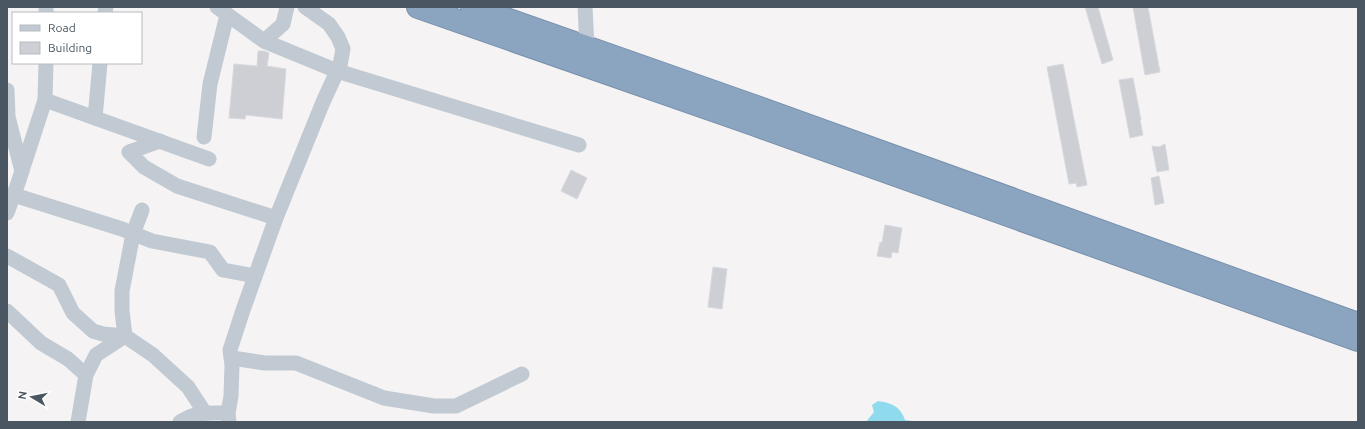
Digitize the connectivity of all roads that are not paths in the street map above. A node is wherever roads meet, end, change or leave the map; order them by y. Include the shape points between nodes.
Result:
1 (287, 7) edge
2 (306, 7) edge
3 (418, 7) edge
4 (585, 7) edge
5 (481, 8) edge
6 (222, 11) edge
7 (264, 41) junction
8 (587, 47) junction
9 (46, 64) edge
10 (100, 64) edge
11 (337, 70) junction
12 (7, 90) edge
13 (45, 100) junction
14 (95, 118) junction
15 (204, 137) dead end
16 (160, 141) junction
17 (579, 145) dead end
18 (209, 159) dead end
19 (22, 171) junction
20 (14, 195) junction
21 (142, 210) dead end
22 (7, 213) edge
23 (276, 218) junction
24 (133, 234) junction
25 (7, 256) edge
26 (255, 276) junction
27 (7, 311) edge
28 (1356, 327) edge
29 (125, 336) junction
30 (232, 358) junction
31 (522, 374) dead end
32 (86, 375) junction
33 (205, 413) junction
34 (228, 418) edge
35 (78, 422) edge
36 (180, 422) edge

1 - 7 street via 282,24
2 - 11 street via 329,24 338,37 343,49
3 - 28 highway
4 - 8 street
5 - 8 highway
6 - 7 street
6 - 15 street
7 - 11 street
8 - 28 highway
9 - 13 street
10 - 14 street
11 - 17 street
11 - 23 street
12 - 19 street via 8,117
13 - 14 street
13 - 19 street
14 - 16 street
16 - 18 street
16 - 23 street via 129,152 144,167 177,186
19 - 20 street
20 - 22 street
20 - 24 street
21 - 24 street
23 - 26 street
24 - 26 street via 152,241 210,252 223,270
24 - 29 street via 122,291
25 - 29 street via 59,285 73,313 93,331
26 - 30 street via 230,350
27 - 32 street via 41,343 68,359
29 - 32 street via 96,354
29 - 33 street via 154,355 188,387
30 - 31 street via 265,364 296,363 384,398 434,406 456,406
30 - 34 street
32 - 35 street
33 - 34 street
33 - 36 street via 196,414

